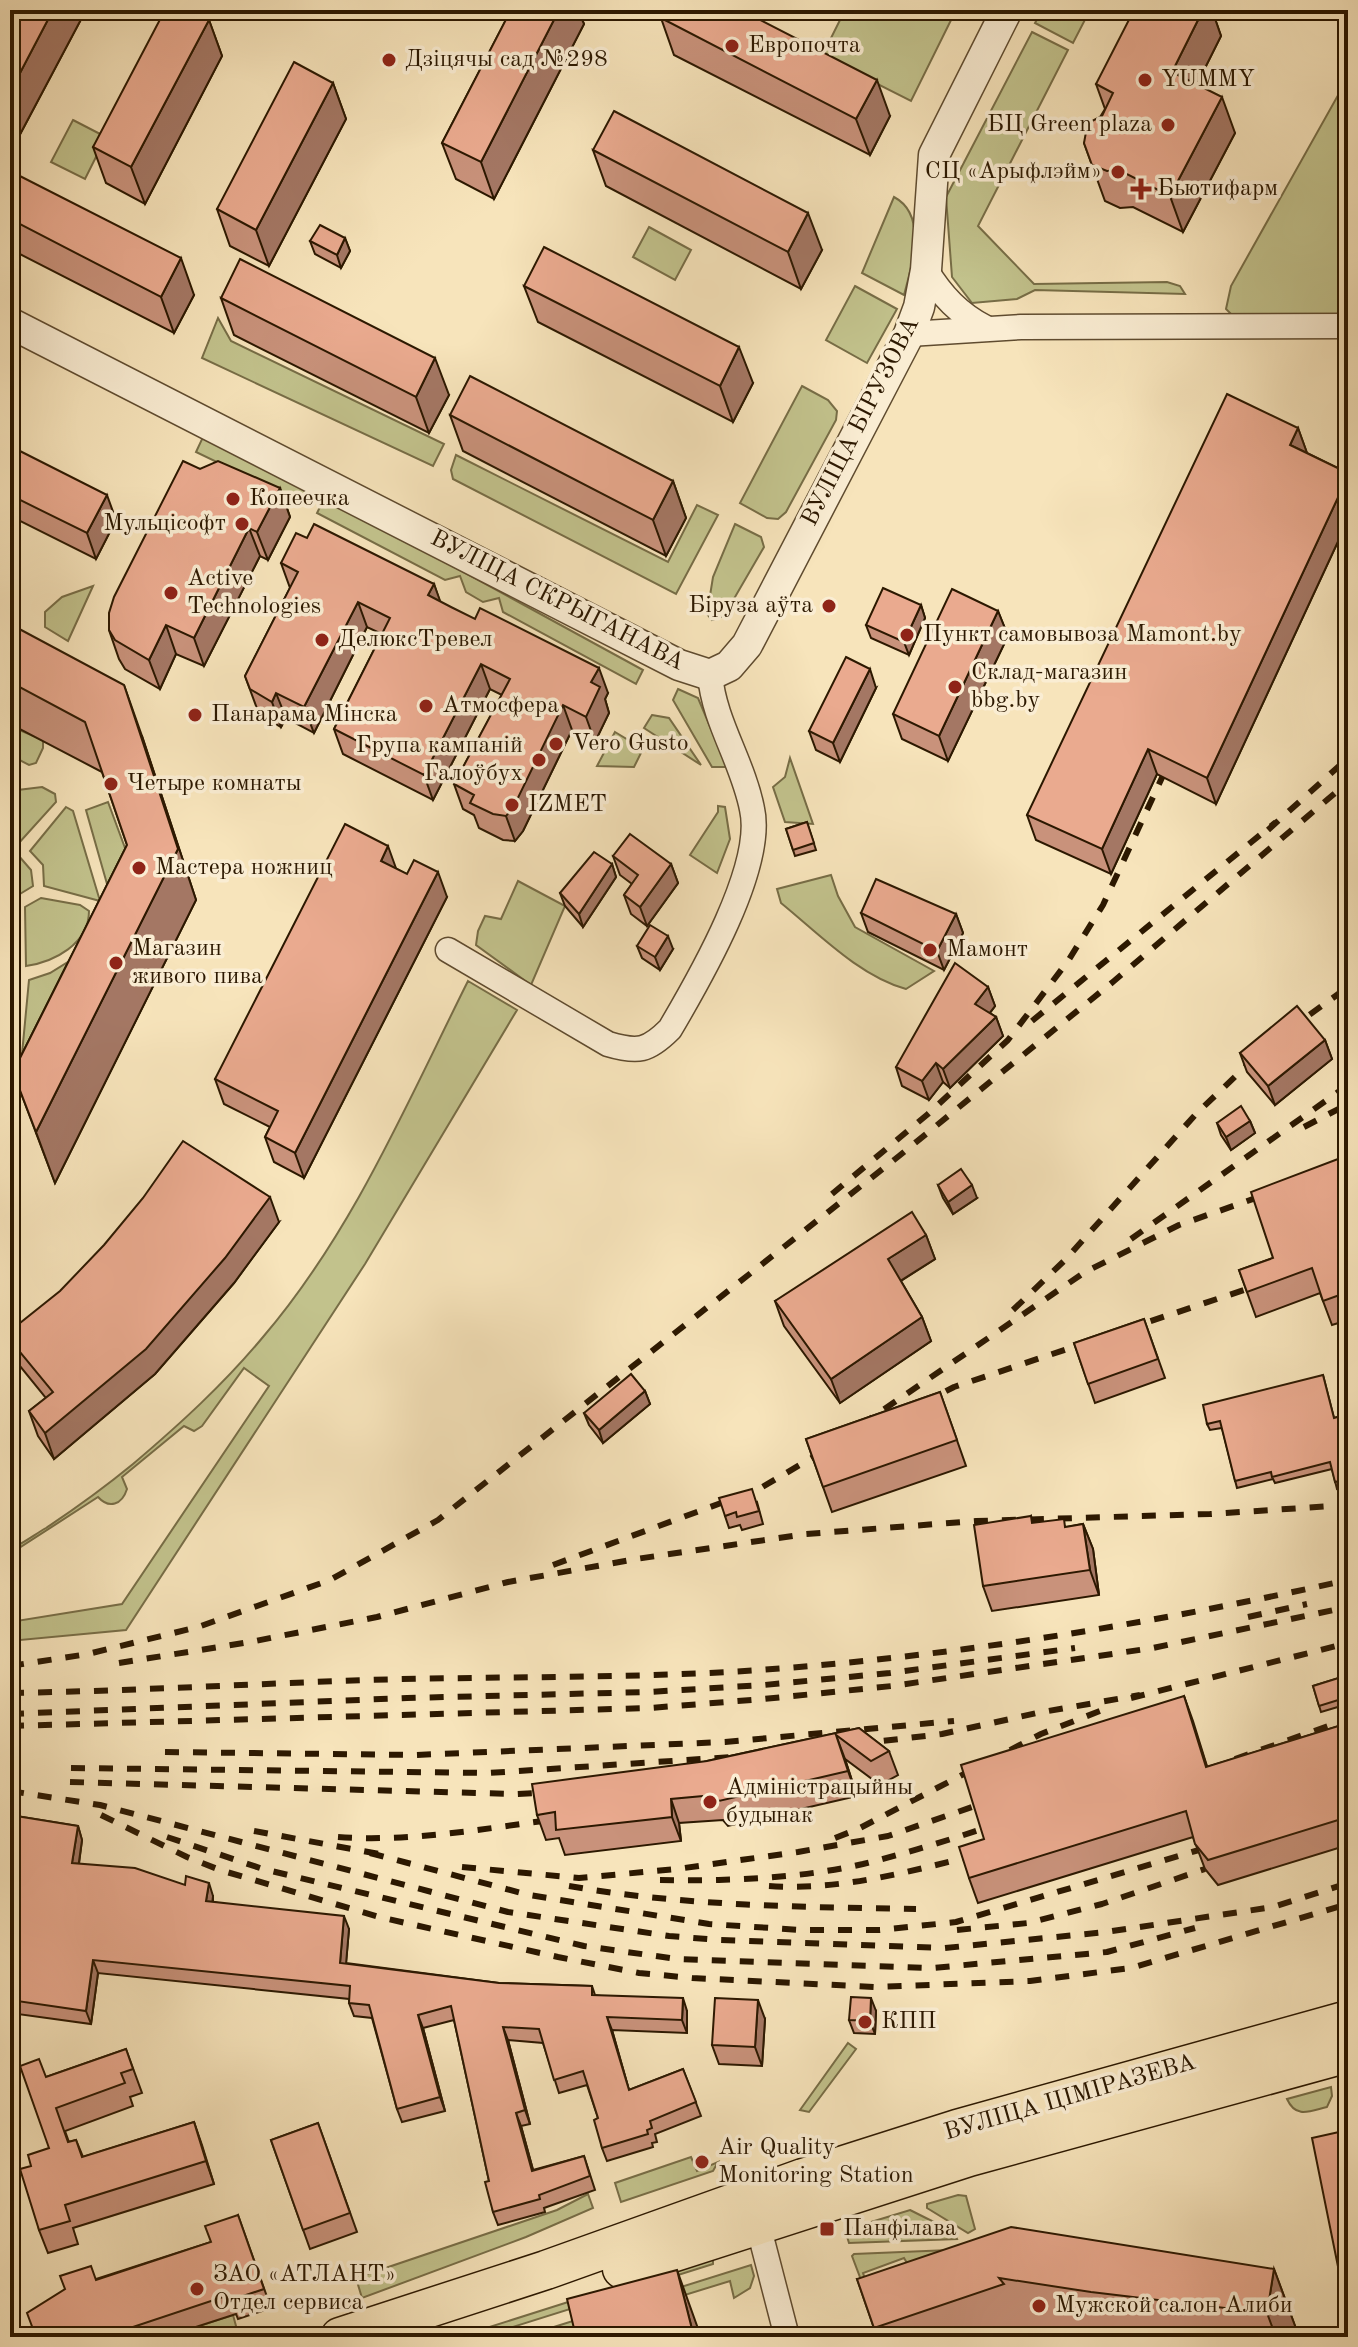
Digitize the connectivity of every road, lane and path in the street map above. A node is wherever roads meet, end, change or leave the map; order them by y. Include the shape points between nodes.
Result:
1 (1007, 10) edge
2 (926, 270) junction
3 (10, 323) edge
4 (1348, 326) edge
5 (986, 328) junction
6 (909, 334) junction
7 (710, 675) junction
8 (448, 950) dead end
9 (1348, 2020) edge
10 (1348, 2053) edge
11 (758, 2225) junction
12 (340, 2337) edge
13 (410, 2337) edge
14 (787, 2337) edge

1 - 2 street, ВУЛІЦА БІРУЗОВА via 934,155
2 - 5 street via 949,302
2 - 6 street, ВУЛІЦА БІРУЗОВА
3 - 7 street, ВУЛІЦА СКРЫГАНАВА via 679,665
4 - 5 street
5 - 6 street
6 - 7 street, ВУЛІЦА БІРУЗОВА via 747,645 729,666
7 - 8 street, ВУЛІЦА СКРЫГАНАВА via 755,826 735,902 664,1035 643,1049 608,1044
9 - 12 main road, ВУЛІЦА ЦІМІРАЗЕВА via 943,2133
10 - 11 main road, ВУЛІЦА ЦІМІРАЗЕВА via 969,2157
11 - 13 main road, ВУЛІЦА ЦІМІРАЗЕВА
11 - 14 street

